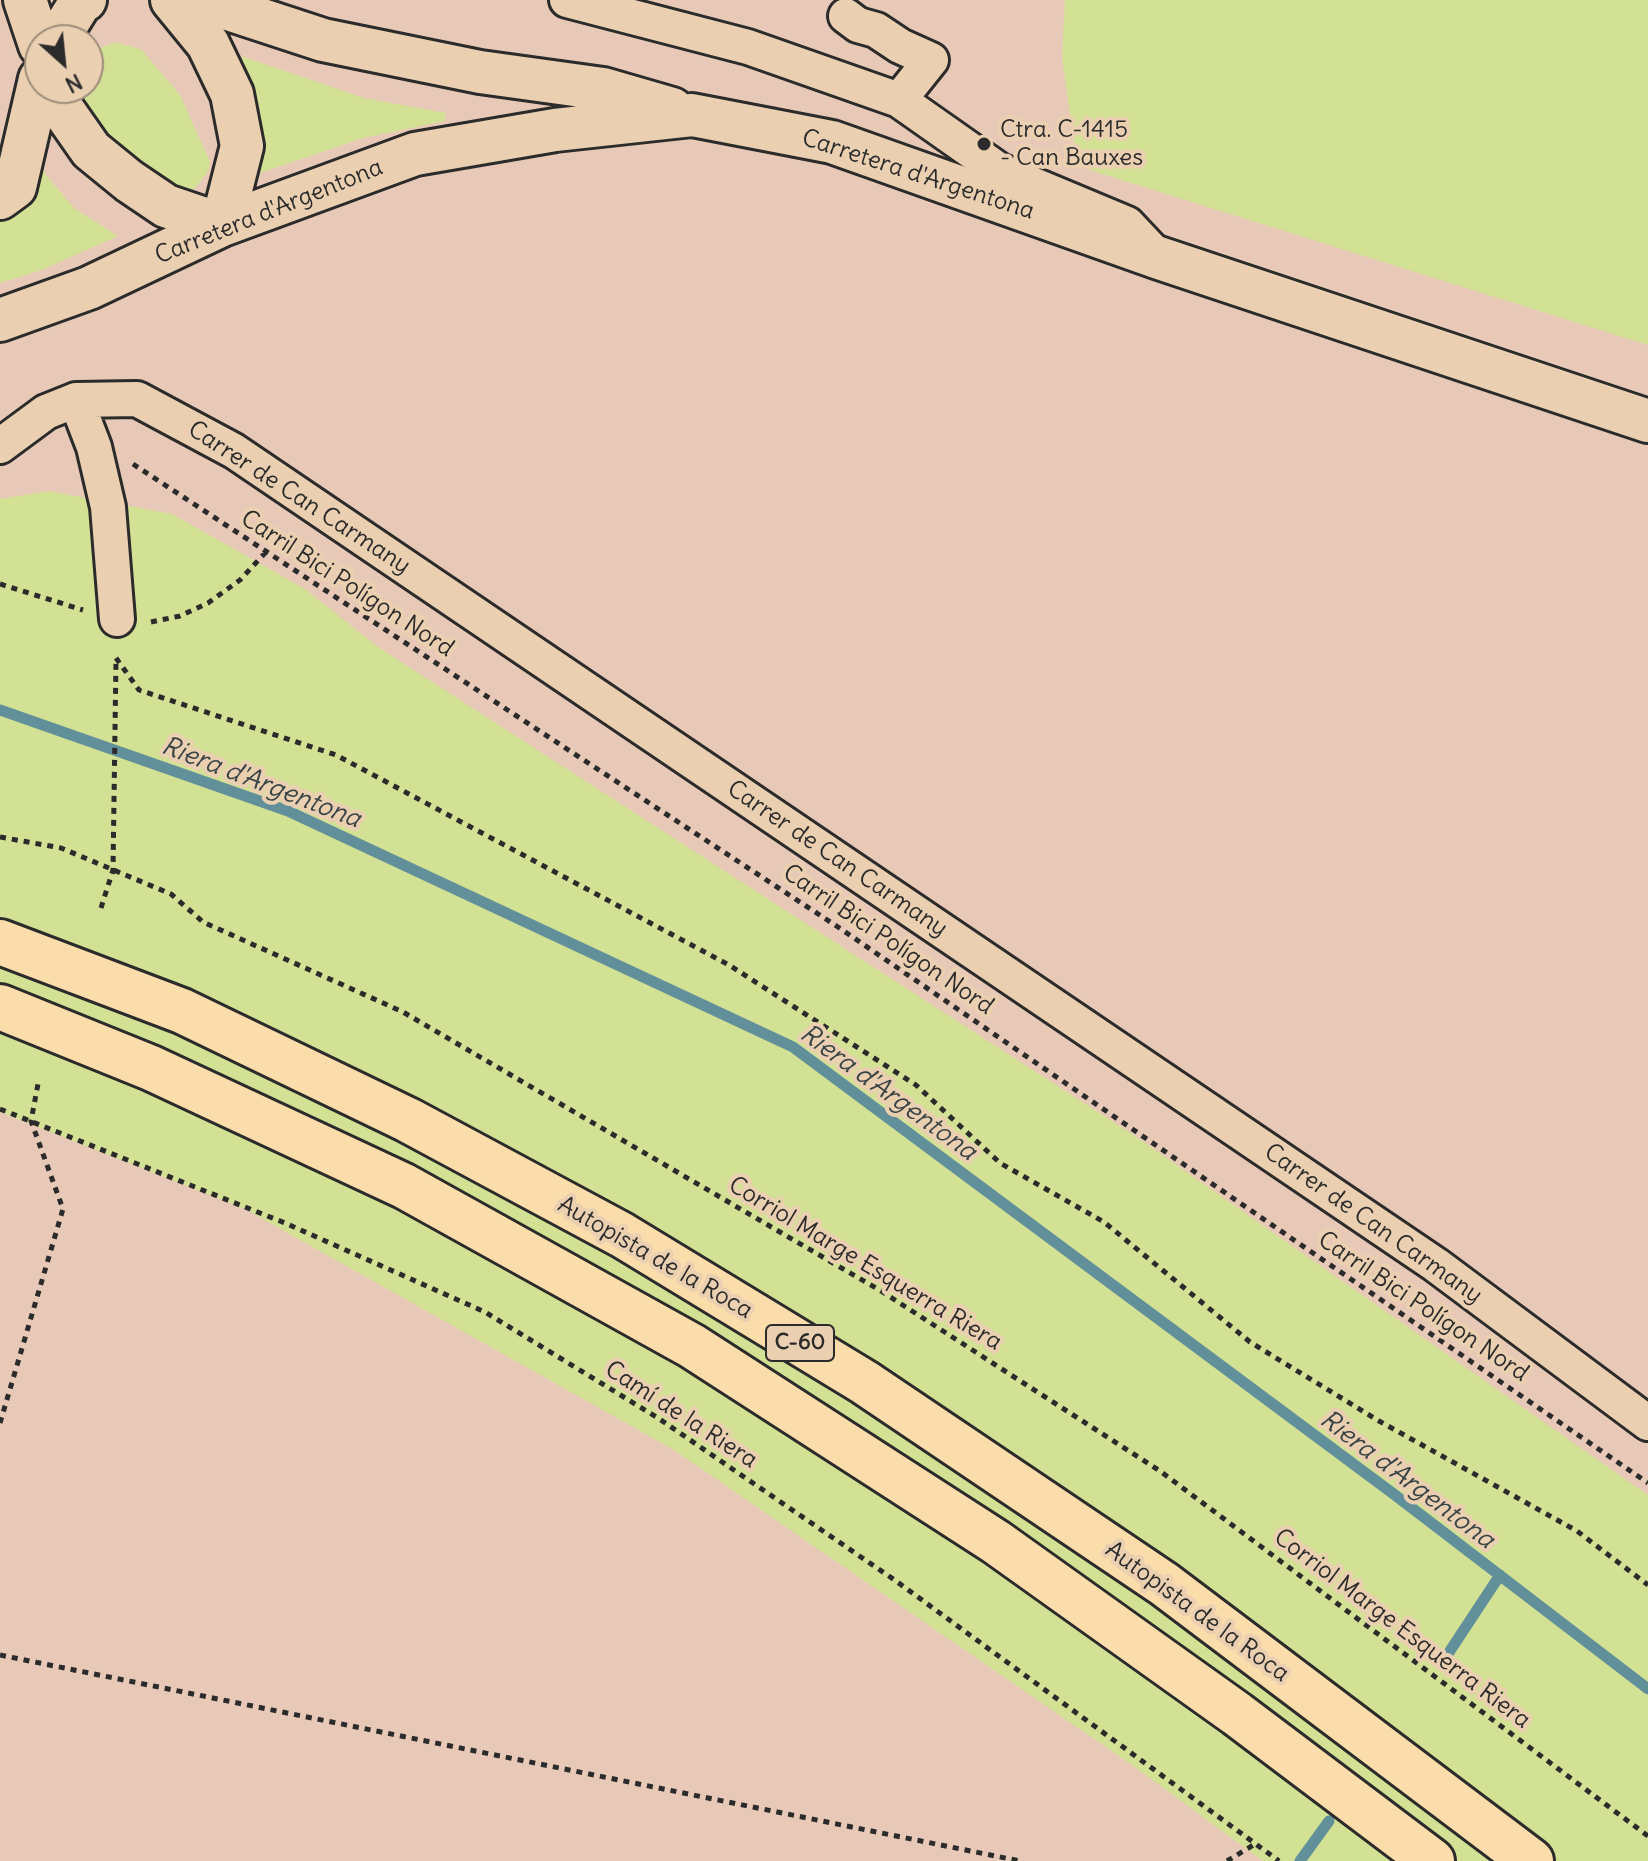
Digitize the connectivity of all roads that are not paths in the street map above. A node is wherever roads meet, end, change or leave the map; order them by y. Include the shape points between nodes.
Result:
1 (25, 0) edge
2 (85, 0) edge
3 (172, 0) edge
4 (201, 0) edge
5 (567, 0) edge
6 (846, 16) dead end
7 (33, 24) edge
8 (67, 24) edge
9 (899, 100) junction
10 (34, 104) edge
11 (61, 104) edge
12 (692, 115) junction
13 (0, 198) edge
14 (222, 225) junction
15 (1159, 258) junction
16 (0, 320) edge
17 (76, 400) junction
18 (1648, 421) edge
19 (0, 446) edge
20 (117, 619) road end
21 (0, 942) edge
22 (0, 1007) edge
23 (1648, 1423) edge
24 (1432, 1861) edge
25 (1531, 1861) edge

1 - 7 street
2 - 8 street
3 - 14 street via 208,44 232,94 242,146
4 - 12 street via 323,40 480,72 603,89
5 - 9 street via 748,47
6 - 9 street via 931,60
9 - 15 street via 1000,171 1127,224
10 - 13 street via 15,187
11 - 14 street via 91,150 129,181 166,206
12 - 14 street, Carretera d'Argentona via 555,130 415,154
12 - 15 street, Carretera d'Argentona via 832,142
14 - 16 street, Carretera d'Argentona via 89,288
15 - 18 street, Carretera d'Argentona
17 - 19 street, Carrer de Can Carmany via 46,412
17 - 20 street via 108,507
17 - 23 street, Carrer de Can Carmany via 137,399 234,451 1436,1265
21 - 25 highway, Autopista de la Roca / C-60 via 182,1011 408,1120 622,1235 864,1382 1164,1584
22 - 24 highway, C-60 via 151,1068 404,1186 692,1346 996,1542

